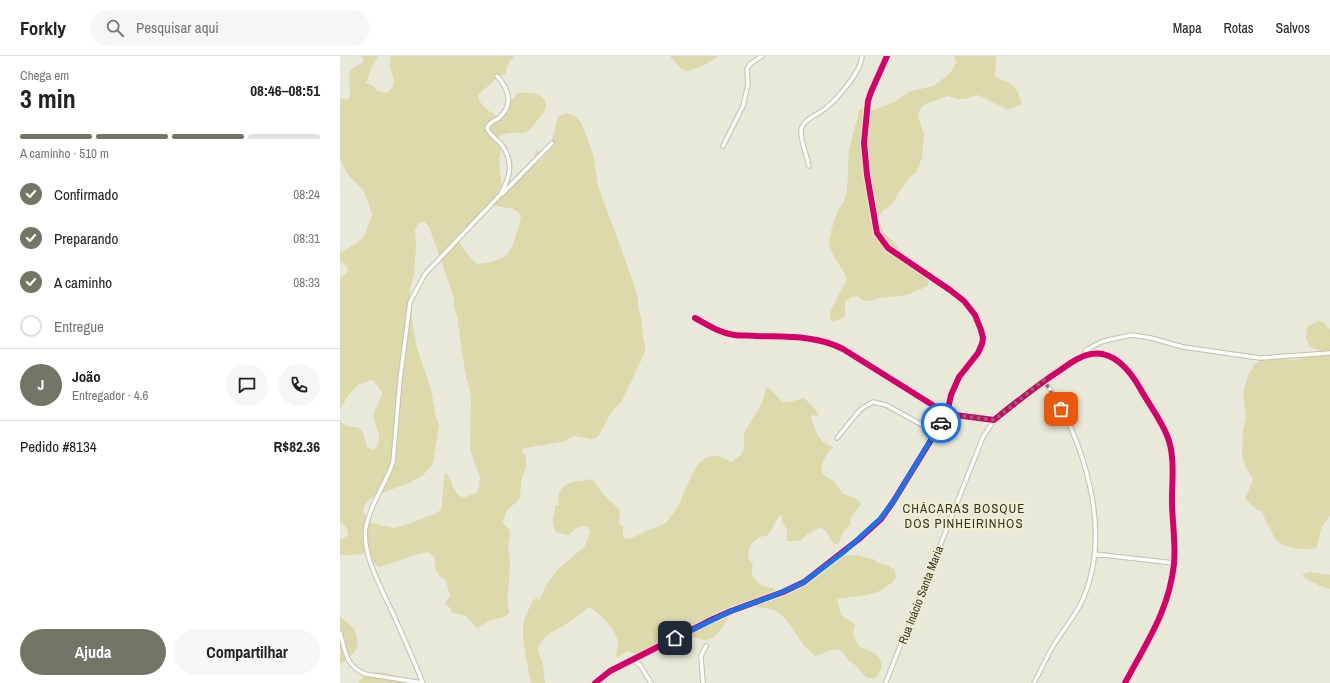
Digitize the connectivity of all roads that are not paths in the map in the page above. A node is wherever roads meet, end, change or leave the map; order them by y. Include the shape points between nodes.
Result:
1 (762, 56) edge
2 (862, 56) edge
3 (887, 56) edge
4 (497, 76) dead end
5 (552, 142) dead end
6 (723, 146) dead end
7 (809, 166) dead end
8 (500, 195) junction
9 (695, 318) dead end
10 (1330, 353) edge
11 (1082, 357) junction
12 (1044, 380) junction
13 (946, 414) junction
14 (994, 420) junction
15 (936, 432) junction
16 (837, 438) dead end
17 (1094, 554) junction
18 (1174, 563) junction
19 (340, 633) edge
20 (706, 646) dead end
21 (632, 660) junction
22 (886, 682) edge
23 (423, 683) edge
24 (596, 683) edge
25 (651, 683) edge
26 (703, 683) edge
27 (1034, 683) edge
28 (1125, 683) edge

1 - 6 street via 747,69 748,84 743,106
2 - 7 street via 858,68 841,92 826,108 802,126
3 - 13 street via 868,101 864,143 877,233 888,248 964,301 979,322 982,334 982,344 978,353 954,386
4 - 8 street via 506,88 509,102 503,114 488,124 487,128 490,135 501,144 510,166 507,183
5 - 8 street
8 - 23 street via 425,274 410,302 393,462 366,526 369,558
9 - 13 street via 736,335 817,339 834,344
10 - 11 street via 1260,358 1183,347 1132,335 1101,342 1086,350
11 - 12 street
11 - 18 street via 1101,354 1121,362 1128,369 1165,431 1172,456
12 - 14 street
12 - 17 street via 1065,416 1082,456 1094,515
13 - 14 street
13 - 15 street
14 - 22 street, Rua Inácio Santa Maria via 983,437
15 - 16 street via 886,405 873,402 859,411
15 - 21 street via 880,519 845,551 804,582 713,619
17 - 18 street
17 - 27 street via 1083,598
18 - 28 street via 1163,611
19 - 23 street via 348,661 357,670 365,674
20 - 26 street via 701,656
21 - 24 street via 610,671
21 - 25 street via 640,665

